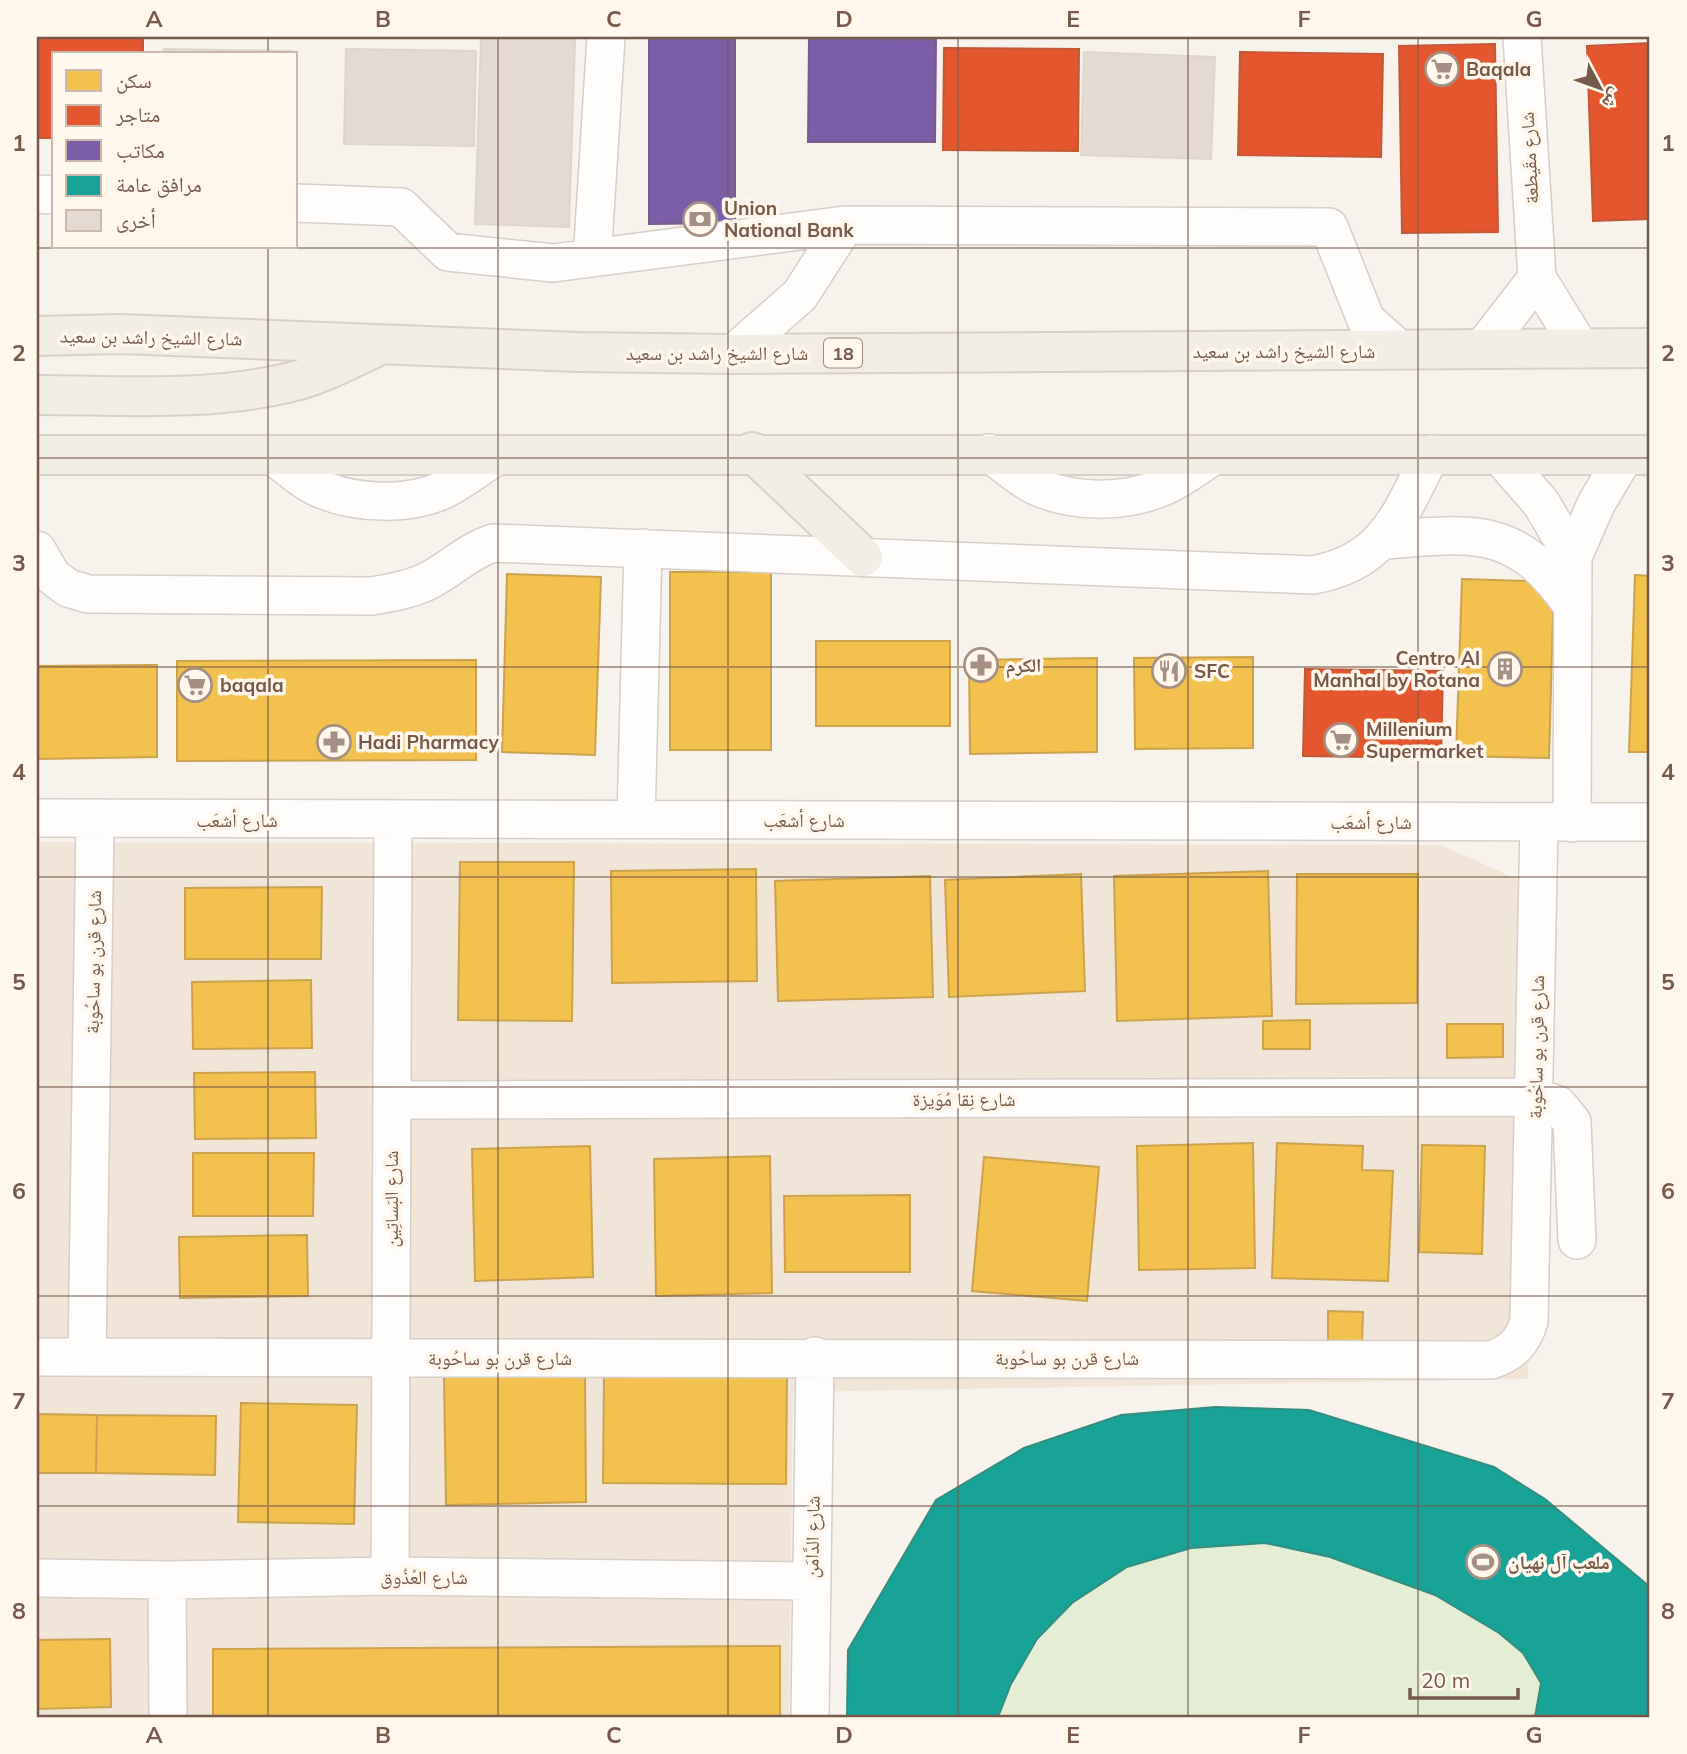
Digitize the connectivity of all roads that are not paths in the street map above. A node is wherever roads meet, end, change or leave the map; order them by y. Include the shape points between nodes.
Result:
1 (606, 37) edge
2 (1522, 37) edge
3 (298, 203) edge
4 (845, 225) junction
5 (593, 245) dead end
6 (1537, 278) junction
7 (37, 336) edge
8 (384, 344) junction
9 (1650, 348) edge
10 (1482, 349) junction
11 (1581, 349) junction
12 (1400, 350) junction
13 (733, 354) junction
14 (37, 395) edge
15 (752, 452) junction
16 (1431, 454) junction
17 (37, 455) edge
18 (1638, 455) edge
19 (1500, 456) junction
20 (1383, 540) junction
21 (643, 548) junction
22 (37, 550) edge
23 (863, 557) junction
24 (1573, 557) junction
25 (1571, 604) junction
26 (37, 818) edge
27 (636, 819) junction
28 (95, 820) junction
29 (393, 821) junction
30 (1650, 822) edge
31 (1555, 823) junction
32 (1535, 1097) junction
33 (392, 1100) junction
34 (1577, 1240) dead end
35 (815, 1356) junction
36 (37, 1357) edge
37 (87, 1357) junction
38 (391, 1359) junction
39 (390, 1576) junction
40 (37, 1578) edge
41 (167, 1580) junction
42 (812, 1580) junction
43 (168, 1717) edge
44 (810, 1717) edge

1 - 5 street
2 - 6 street, شارع مقَيطعة
3 - 4 street via 401,206 448,251 553,263
4 - 12 street via 1328,227 1366,320
4 - 13 street via 800,295
6 - 10 street
6 - 11 street, شارع مقَيطعة
7 - 8 main road, شارع الشيخ راشد بن سعيد / 18 via 120,334
8 - 13 main road, شارع الشيخ راشد بن سعيد / 18
8 - 14 main road via 338,366 239,392
9 - 11 main road, شارع الشيخ راشد بن سعيد / 18
10 - 11 main road, شارع الشيخ راشد بن سعيد / 18
10 - 12 main road, شارع الشيخ راشد بن سعيد / 18
12 - 13 main road, شارع الشيخ راشد بن سعيد / 18
15 - 16 main road
15 - 17 main road
15 - 23 main road
16 - 19 main road
16 - 20 street
18 - 19 main road
18 - 24 street via 1596,504
19 - 24 street via 1541,503
20 - 23 street via 1363,559 1339,571 1312,575
20 - 25 street via 1484,537 1520,550 1550,573
21 - 22 street via 493,543 472,550 428,581 401,592 372,596 88,594 68,588 52,576
21 - 23 street
21 - 27 street
24 - 25 street
25 - 31 street
26 - 28 street, شارع أشعَب
27 - 29 street, شارع أشعَب
27 - 31 street, شارع أشعَب
28 - 29 street, شارع أشعَب
28 - 37 street, شارع قرن بو ساحُوبة
29 - 33 street, شارع البَساتِين
30 - 31 street, شارع أشعَب
31 - 32 street, شارع قرن بو ساحُوبة
32 - 33 street, شارع نِقا مُوَيزة
32 - 34 street via 1558,1105 1572,1122
32 - 35 street, شارع قرن بو ساحُوبة via 1529,1321 1520,1342 1502,1357
33 - 38 street, شارع البَساتِين
35 - 38 street, شارع قرن بو ساحُوبة
35 - 42 street, شارع الدَّامَن
36 - 37 street, شارع قرن بو ساحُوبة
37 - 38 street, شارع قرن بو ساحُوبة
38 - 39 street, شارع البَساتِين
39 - 41 street, شارع العُذُوق
39 - 42 street, شارع العُذُوق
40 - 41 street, شارع العُذُوق
41 - 43 street
42 - 44 street, شارع الدَّامَن

